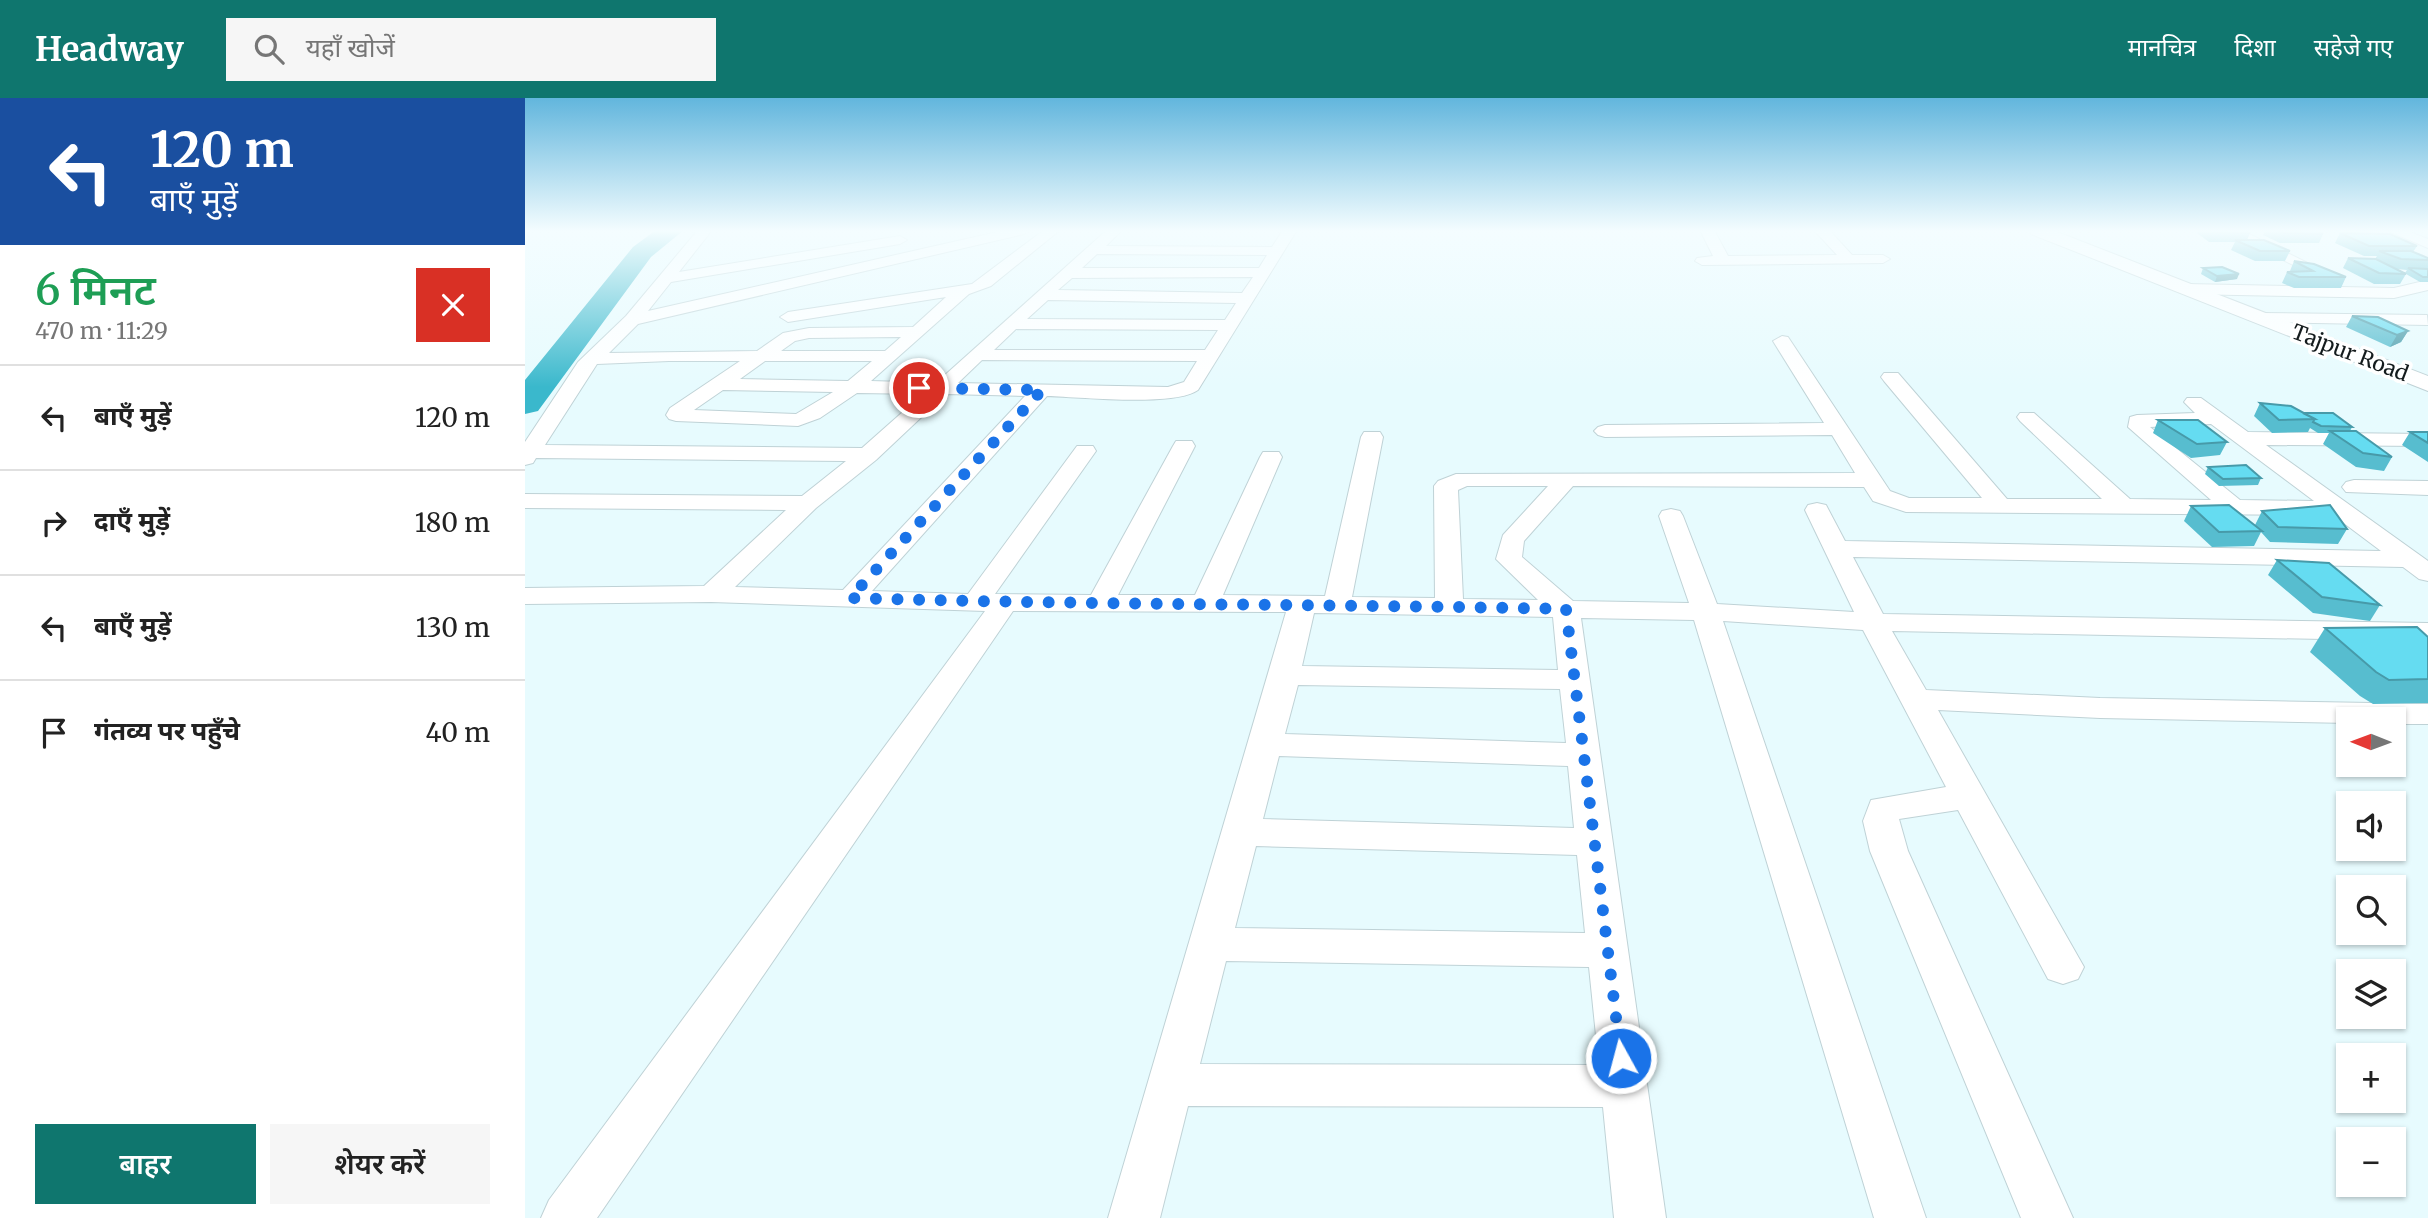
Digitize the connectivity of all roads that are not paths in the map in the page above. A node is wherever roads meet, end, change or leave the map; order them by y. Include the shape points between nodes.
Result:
1 (665, 282) edge
2 (796, 282) edge
3 (871, 282) edge
4 (927, 282) edge
5 (988, 282) edge
6 (1057, 282) edge
7 (1257, 282) edge
8 (2169, 282) edge
9 (2339, 282) edge
10 (2428, 285) edge
11 (2186, 289) junction
12 (962, 292) junction
13 (2359, 292) junction
14 (1043, 295) junction
15 (1247, 298) junction
16 (901, 300) junction
17 (827, 311) junction
18 (788, 317) dead end
19 (2260, 318) junction
20 (632, 320) junction
21 (2427, 320) edge
22 (1010, 324) junction
23 (1230, 325) junction
24 (915, 332) junction
25 (1782, 341) dead end
26 (761, 355) junction
27 (978, 355) junction
28 (887, 356) junction
29 (1210, 356) junction
30 (592, 359) junction
31 (1891, 377) dead end
32 (718, 384) junction
33 (2428, 384) edge
34 (852, 386) junction
35 (941, 389) junction
36 (1042, 390) junction
37 (2193, 402) dead end
38 (2027, 417) dead end
39 (2215, 418) junction
40 (1839, 429) junction
41 (1605, 430) dead end
42 (1372, 437) dead end
43 (2243, 438) junction
44 (2428, 440) edge
45 (1184, 446) dead end
46 (1085, 451) dead end
47 (527, 455) edge
48 (868, 455) junction
49 (1271, 457) dead end
50 (1566, 480) junction
51 (1871, 480) junction
52 (2354, 487) dead end
53 (2428, 488) edge
54 (525, 501) edge
55 (807, 503) junction
56 (2000, 506) junction
57 (2124, 507) junction
58 (2234, 508) junction
59 (2339, 508) junction
60 (1817, 510) dead end
61 (1671, 516) dead end
62 (1837, 549) junction
63 (2419, 566) edge
64 (711, 594) junction
65 (525, 596) edge
66 (850, 598) junction
67 (991, 602) junction
68 (1100, 603) junction
69 (1205, 604) junction
70 (1319, 604) junction
71 (1449, 607) junction
72 (1566, 609) junction
73 (1706, 612) junction
74 (1873, 622) junction
75 (2428, 632) edge
76 (1285, 675) junction
77 (1576, 680) junction
78 (1915, 699) junction
79 (2428, 714) edge
80 (1266, 744) junction
81 (1585, 755) junction
82 (1968, 796) junction
83 (1241, 832) junction
84 (1596, 842) junction
85 (1211, 944) junction
86 (1608, 950) junction
87 (2063, 967) dead end
88 (1171, 1085) junction
89 (1625, 1086) junction
90 (567, 1218) edge
91 (1134, 1218) edge
92 (1640, 1218) edge
93 (1900, 1218) edge
94 (2047, 1218) edge

1 - 20 street
2 - 20 street
3 - 17 street
4 - 16 street
5 - 12 street
6 - 14 street
7 - 15 street
8 - 11 main road, Tajpur Road
9 - 13 street
10 - 13 street via 2404,292
11 - 13 street
11 - 19 main road, Tajpur Road
12 - 16 street
12 - 24 street
14 - 15 street
14 - 22 street
15 - 23 street
16 - 17 street
17 - 18 street
19 - 21 street
19 - 33 main road, Tajpur Road
20 - 30 street
22 - 23 street
22 - 27 street
23 - 29 street
24 - 26 street via 800,333
24 - 28 street
25 - 40 street
26 - 28 street
26 - 30 street
26 - 32 street
27 - 29 street
27 - 35 street
28 - 34 street
29 - 36 street via 1184,391
30 - 47 street
31 - 56 street
32 - 34 street
32 - 34 street via 676,415 798,420 819,412
34 - 35 street
35 - 36 street
35 - 48 street
36 - 66 street
37 - 39 street
38 - 57 street
39 - 43 street
39 - 58 street via 2137,421 2138,427
40 - 41 street
40 - 51 street
42 - 70 street
43 - 44 street
43 - 59 street
45 - 68 street
46 - 67 street
47 - 48 street
48 - 55 street
49 - 69 street
50 - 51 street
50 - 71 street via 1464,479 1446,486
50 - 72 street via 1512,540 1508,551 1514,566
51 - 56 street via 1881,496 1906,505
52 - 53 street
54 - 55 street
55 - 64 street
56 - 57 street
57 - 58 street
58 - 59 street
59 - 63 street
60 - 62 street
61 - 73 street
62 - 63 street
62 - 74 street
64 - 65 street
64 - 66 street
66 - 67 street
67 - 68 street
67 - 90 street
68 - 69 street
69 - 70 street
70 - 71 street
70 - 76 street
71 - 72 street
72 - 73 street
72 - 77 street
73 - 74 street
73 - 93 street
74 - 75 street
74 - 78 street
76 - 77 street
76 - 80 street
77 - 81 street
78 - 79 street via 2100,708
78 - 82 street
80 - 81 street
80 - 83 street
81 - 84 street
82 - 87 street
82 - 94 street via 1884,809 1881,821 1889,851
83 - 84 street
83 - 85 street
84 - 86 street
85 - 86 street
85 - 88 street
86 - 89 street
88 - 89 street
88 - 91 street
89 - 92 street

